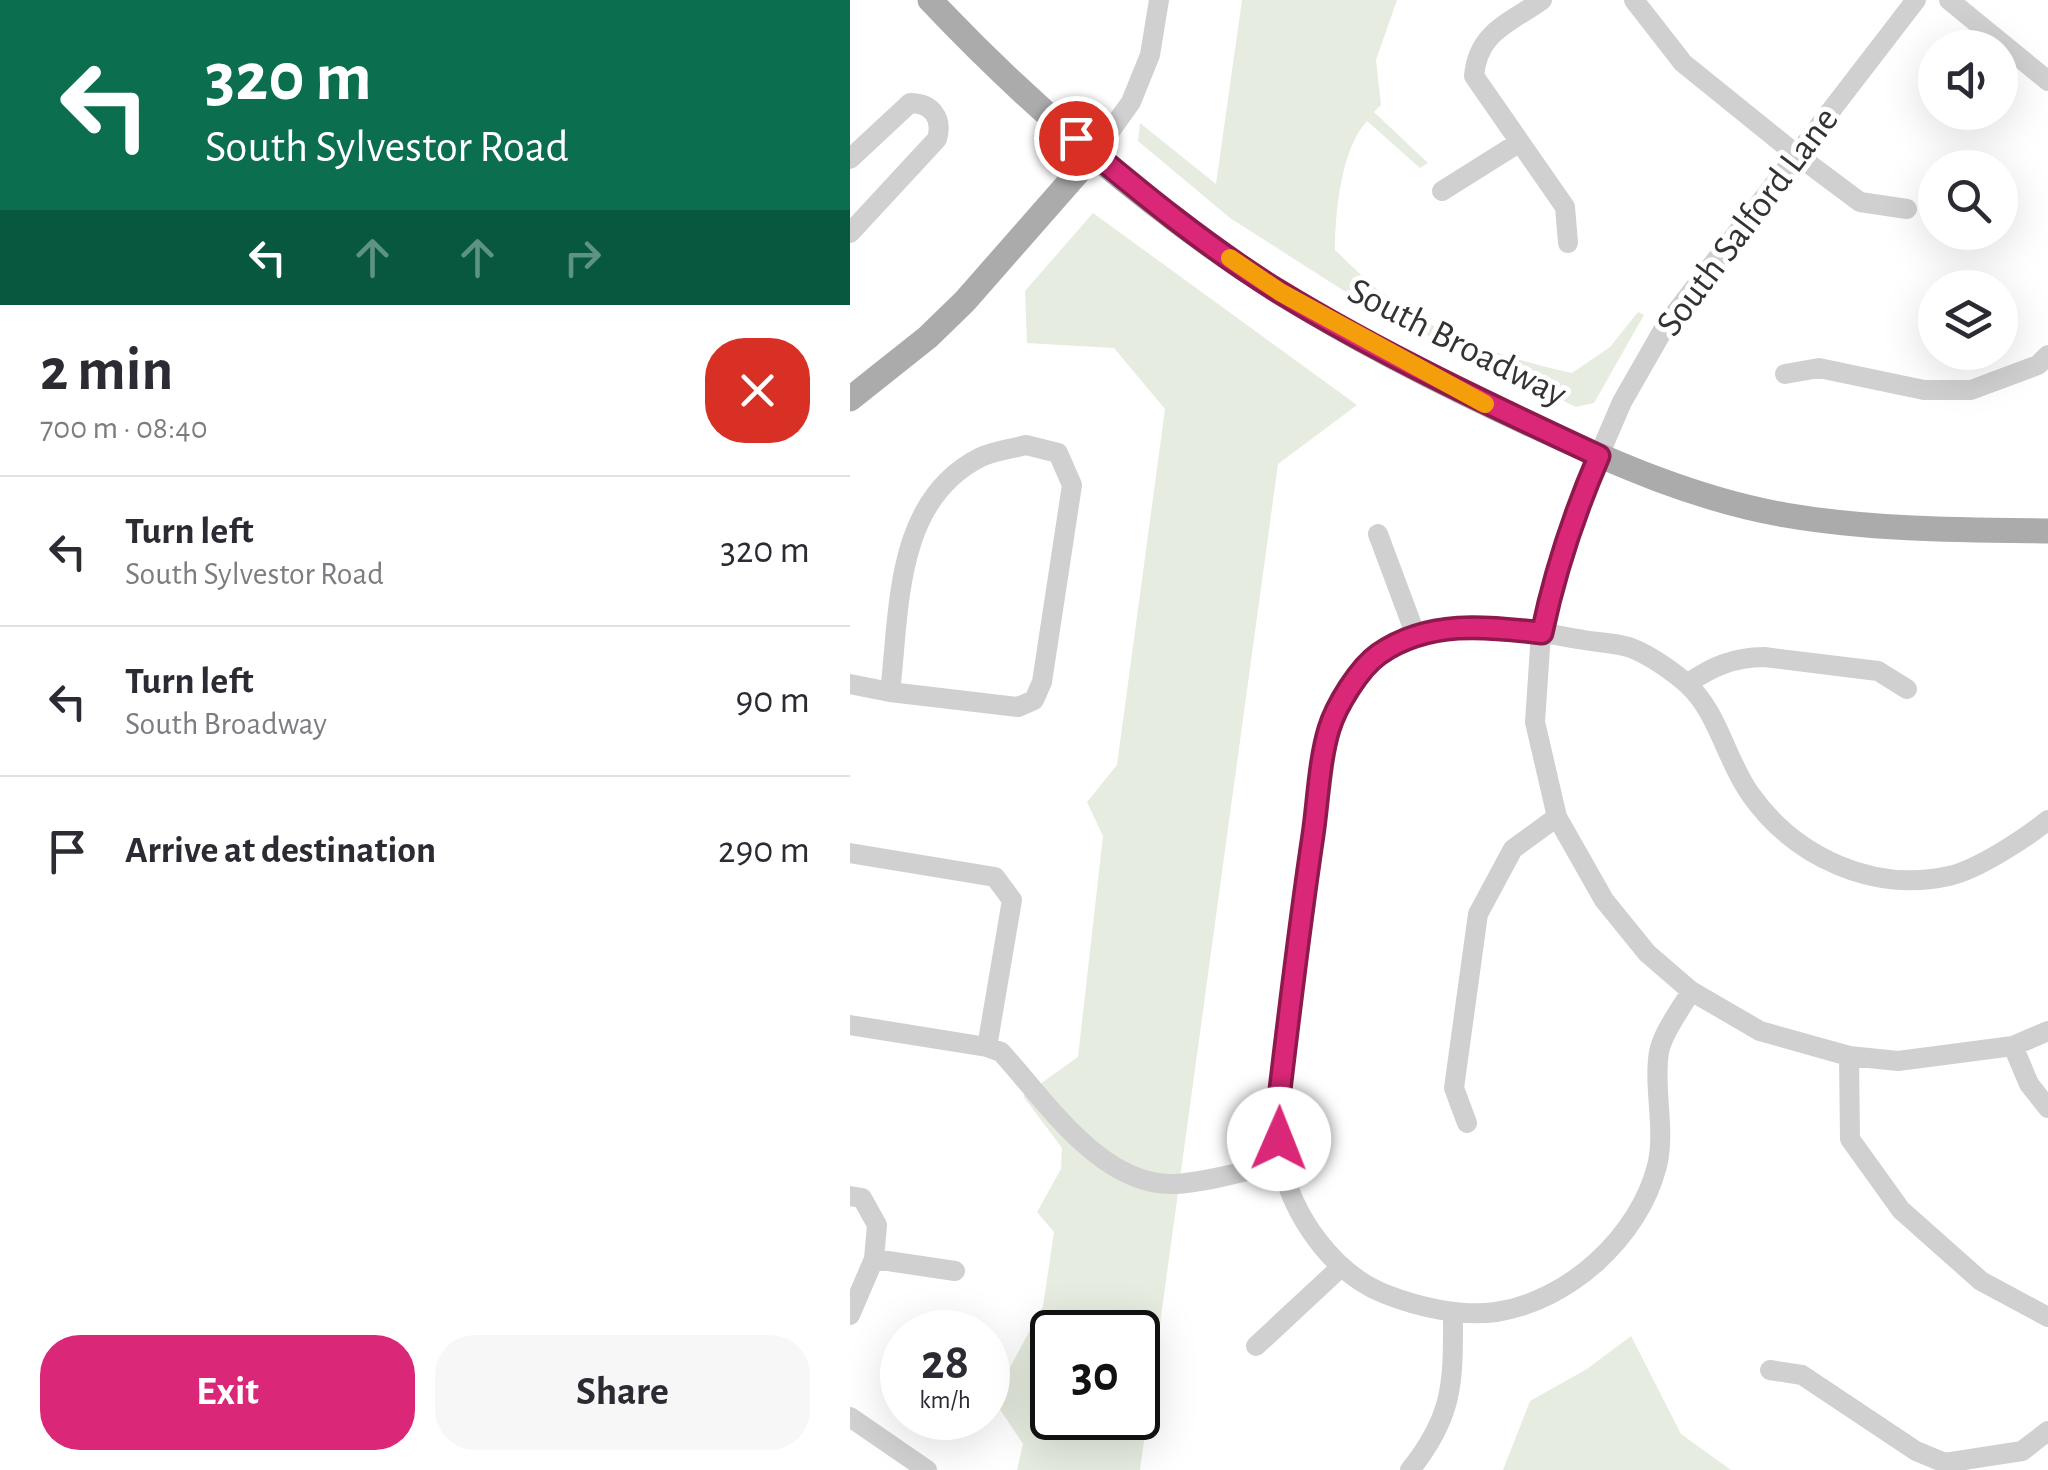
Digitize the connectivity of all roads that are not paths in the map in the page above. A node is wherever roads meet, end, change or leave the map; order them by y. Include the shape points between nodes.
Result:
1 (930, 0) edge
2 (1159, 0) edge
3 (1542, 0) edge
4 (1634, 0) edge
5 (1916, 0) edge
6 (1950, 0) edge
7 (2048, 81) edge
8 (1520, 142) junction
9 (1094, 154) junction
10 (1798, 155) junction
11 (850, 159) edge
12 (1442, 191) dead end
13 (1907, 209) dead end
14 (850, 233) edge
15 (1568, 244) dead end
16 (2048, 355) edge
17 (1785, 374) dead end
18 (850, 400) edge
19 (1599, 456) junction
20 (2048, 531) edge
21 (1378, 534) dead end
22 (1542, 633) junction
23 (1416, 636) junction
24 (850, 684) edge
25 (1688, 684) junction
26 (1907, 690) dead end
27 (890, 692) junction
28 (1557, 816) junction
29 (2048, 820) edge
30 (850, 852) edge
31 (1690, 991) junction
32 (850, 1025) edge
33 (2048, 1031) edge
34 (2013, 1046) junction
35 (986, 1047) junction
36 (1850, 1056) junction
37 (2048, 1108) edge
38 (1467, 1123) dead end
39 (1282, 1163) junction
40 (850, 1196) edge
41 (874, 1259) junction
42 (1341, 1267) junction
43 (955, 1271) dead end
44 (1453, 1312) junction
45 (850, 1315) edge
46 (2048, 1317) edge
47 (1256, 1346) dead end
48 (1770, 1370) dead end
49 (850, 1416) edge
50 (2048, 1431) edge
51 (927, 1470) edge
52 (1410, 1470) edge

1 - 9 main road, South Broadway
2 - 9 street via 1150,54 1131,102
3 - 8 street via 1476,54 1474,76
4 - 10 street via 1683,63
5 - 10 street, South Salford Lane
6 - 7 street
8 - 12 street
8 - 15 street via 1565,206
9 - 18 main road via 965,301
9 - 19 main road, South Broadway via 1278,290 1470,396
10 - 13 street via 1860,202
10 - 19 street, South Salford Lane via 1666,325
11 - 14 street via 910,102 936,115 937,140
16 - 17 street via 1971,390 1924,390 1818,368
19 - 20 main road, South Broadway via 1783,515 1908,528
19 - 22 street, South Salford Lane via 1554,576
21 - 23 street
22 - 23 street via 1484,626
22 - 25 street via 1635,649
22 - 28 street, South Salford Lane via 1535,722
23 - 39 street via 1377,655 1344,696 1329,730 1277,1115
24 - 27 street
25 - 26 street via 1712,667 1764,657 1878,670
25 - 29 street via 1748,792 1776,828 1828,864 1890,879 1951,876
27 - 27 street via 1018,707 1034,700 1072,485 1058,453 1026,445 983,456 928,502 906,551
28 - 31 street, South Salford Lane via 1604,900 1647,953
28 - 38 street via 1513,849 1478,914 1454,1088
30 - 35 street via 995,876 1012,900
31 - 36 street, South Salford Lane via 1760,1031
31 - 44 street via 1659,1049 1658,1164 1617,1242 1580,1276 1538,1300 1496,1312
32 - 35 street
33 - 34 street, South Salford Lane
34 - 36 street, South Salford Lane via 1898,1061
34 - 37 street
35 - 39 street via 1001,1052 1084,1147 1134,1176 1175,1184
36 - 46 street via 1850,1140 1901,1210 1982,1281
39 - 42 street via 1303,1222
40 - 41 street via 862,1198 876,1225
41 - 43 street
41 - 45 street
42 - 44 street via 1382,1293
42 - 47 street
44 - 52 street via 1453,1384 1443,1416
48 - 50 street via 1802,1375 1945,1463 2022,1451
49 - 51 street

